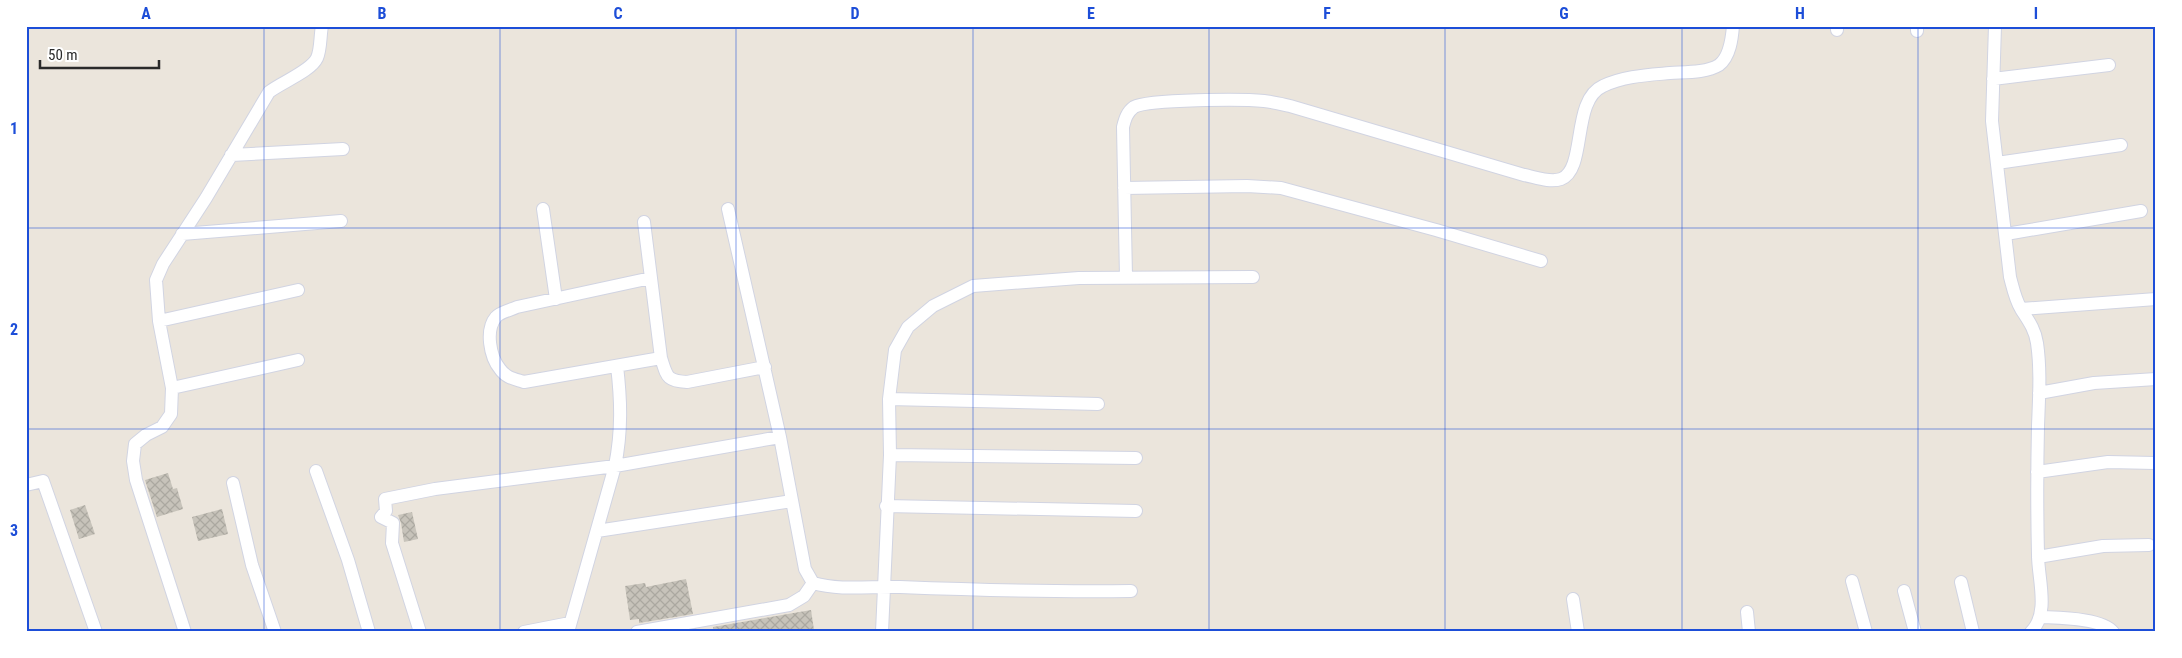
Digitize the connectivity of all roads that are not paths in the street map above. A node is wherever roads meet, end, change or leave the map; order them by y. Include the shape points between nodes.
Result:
1 (322, 26) edge
2 (1733, 26) edge
3 (1995, 26) edge
4 (2109, 65) dead end
5 (1993, 79) junction
6 (2121, 145) dead end
7 (343, 149) dead end
8 (231, 155) junction
9 (1997, 163) junction
10 (1124, 188) junction
11 (543, 209) dead end
12 (728, 209) dead end
13 (2141, 211) dead end
14 (341, 222) dead end
15 (644, 222) dead end
16 (182, 234) junction
17 (2006, 234) junction
18 (1541, 261) dead end
19 (1253, 276) dead end
20 (1126, 277) junction
21 (651, 278) junction
22 (298, 290) dead end
23 (556, 299) junction
24 (2156, 299) edge
25 (2021, 309) junction
26 (159, 321) junction
27 (661, 358) junction
28 (298, 360) dead end
29 (617, 366) junction
30 (765, 367) junction
31 (2156, 379) edge
32 (172, 388) junction
33 (2039, 393) junction
34 (889, 399) junction
35 (1098, 404) dead end
36 (780, 437) junction
37 (890, 455) junction
38 (1136, 458) dead end
39 (2155, 462) edge
40 (615, 466) junction
41 (316, 471) dead end
42 (2038, 472) junction
43 (233, 483) dead end
44 (26, 485) edge
45 (792, 501) junction
46 (886, 506) junction
47 (1136, 511) dead end
48 (596, 531) junction
49 (2149, 546) dead end
50 (2038, 557) junction
51 (1852, 581) dead end
52 (813, 582) junction
53 (1960, 582) dead end
54 (886, 587) junction
55 (1132, 591) dead end
56 (1904, 591) dead end
57 (1573, 598) dead end
58 (1747, 612) dead end
59 (2041, 616) junction
60 (569, 627) edge
61 (96, 632) edge
62 (185, 632) edge
63 (276, 632) edge
64 (369, 632) edge
65 (420, 632) edge
66 (524, 632) edge
67 (637, 632) edge
68 (882, 632) edge
69 (1578, 632) edge
70 (1749, 632) edge
71 (1866, 632) edge
72 (1915, 632) edge
73 (1973, 632) edge
74 (2031, 632) edge
75 (2113, 632) edge

1 - 8 street via 317,57 310,67 269,92
2 - 10 street via 1728,53 1720,64 1703,70 1619,80 1592,93 1583,116 1571,170 1563,179 1552,181 1524,175 1290,106 1236,100 1156,102 1135,107 1127,114 1122,126
3 - 5 street
4 - 5 street
5 - 9 street via 1992,121
6 - 9 street
7 - 8 street
8 - 16 street
9 - 17 street
10 - 18 street via 1281,188
10 - 20 street
11 - 23 street
12 - 30 street
13 - 17 street
14 - 16 street
15 - 21 street
16 - 26 street via 156,280
17 - 25 street via 2010,276
19 - 20 street
20 - 34 street via 973,286 933,306 908,327 895,350
21 - 23 street
21 - 27 street
22 - 26 street
23 - 29 street via 497,315 489,328 499,369 510,378 524,382
24 - 25 street
25 - 33 street via 2030,320 2037,340
26 - 32 street
27 - 29 street
27 - 30 street via 667,376 674,382
28 - 32 street
29 - 40 street via 621,418
30 - 36 street
31 - 33 street via 2094,383
32 - 62 street via 171,414 162,427 135,444 133,461 136,480
33 - 42 street
34 - 35 street
34 - 37 street
36 - 40 street
36 - 45 street
37 - 38 street
37 - 46 street
39 - 42 street via 2108,462
40 - 48 street
40 - 65 street via 435,489 385,499 386,511 381,517 393,523 392,544
41 - 64 street via 348,560
42 - 50 street
43 - 63 street via 252,565
44 - 61 street via 43,481
45 - 48 street
45 - 52 street via 804,569
46 - 47 street
46 - 54 street
48 - 60 street
49 - 50 street via 2103,546
50 - 59 street
51 - 71 street
52 - 54 street via 827,587
52 - 67 street via 804,596 789,605 690,626
53 - 73 street
54 - 55 street via 1038,592
54 - 68 street
56 - 72 street
57 - 69 street
58 - 70 street
59 - 74 street
59 - 75 street via 2095,622
60 - 66 street

